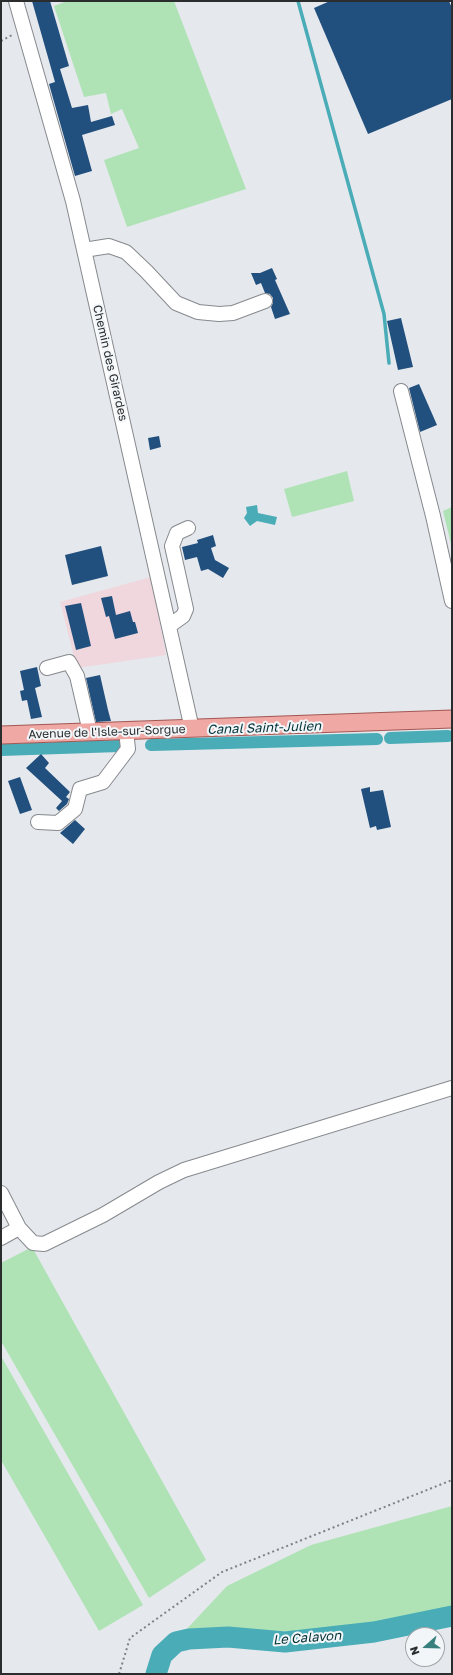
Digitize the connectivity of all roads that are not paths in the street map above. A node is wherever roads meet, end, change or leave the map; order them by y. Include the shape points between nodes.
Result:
1 (16, 1) edge
2 (84, 250) junction
3 (265, 301) dead end
4 (401, 391) dead end
5 (188, 528) dead end
6 (452, 602) edge
7 (170, 626) junction
8 (47, 668) dead end
9 (452, 719) edge
10 (192, 729) junction
11 (126, 731) junction
12 (90, 732) junction
13 (1, 735) edge
14 (38, 822) dead end
15 (452, 1088) edge
16 (1, 1193) edge
17 (19, 1228) junction
18 (1, 1238) edge

1 - 2 street, Chemin des Girardes via 73,201
2 - 3 street via 109,246 126,252 176,303 198,312 233,313
2 - 7 street, Chemin des Girardes
4 - 6 street
5 - 7 street via 177,533 172,546 186,609 183,616
7 - 10 street, Chemin des Girardes
8 - 12 street via 68,662 77,676
9 - 10 main road, Avenue de l'Isle-sur-Sorgue
10 - 11 main road, Avenue de l'Isle-sur-Sorgue
11 - 12 main road, Avenue de l'Isle-sur-Sorgue
11 - 14 street via 128,748 103,782 80,789 75,810 58,823
12 - 13 main road, Avenue de l'Isle-sur-Sorgue
15 - 17 street via 184,1170 44,1244 33,1242
16 - 17 street
17 - 18 street

